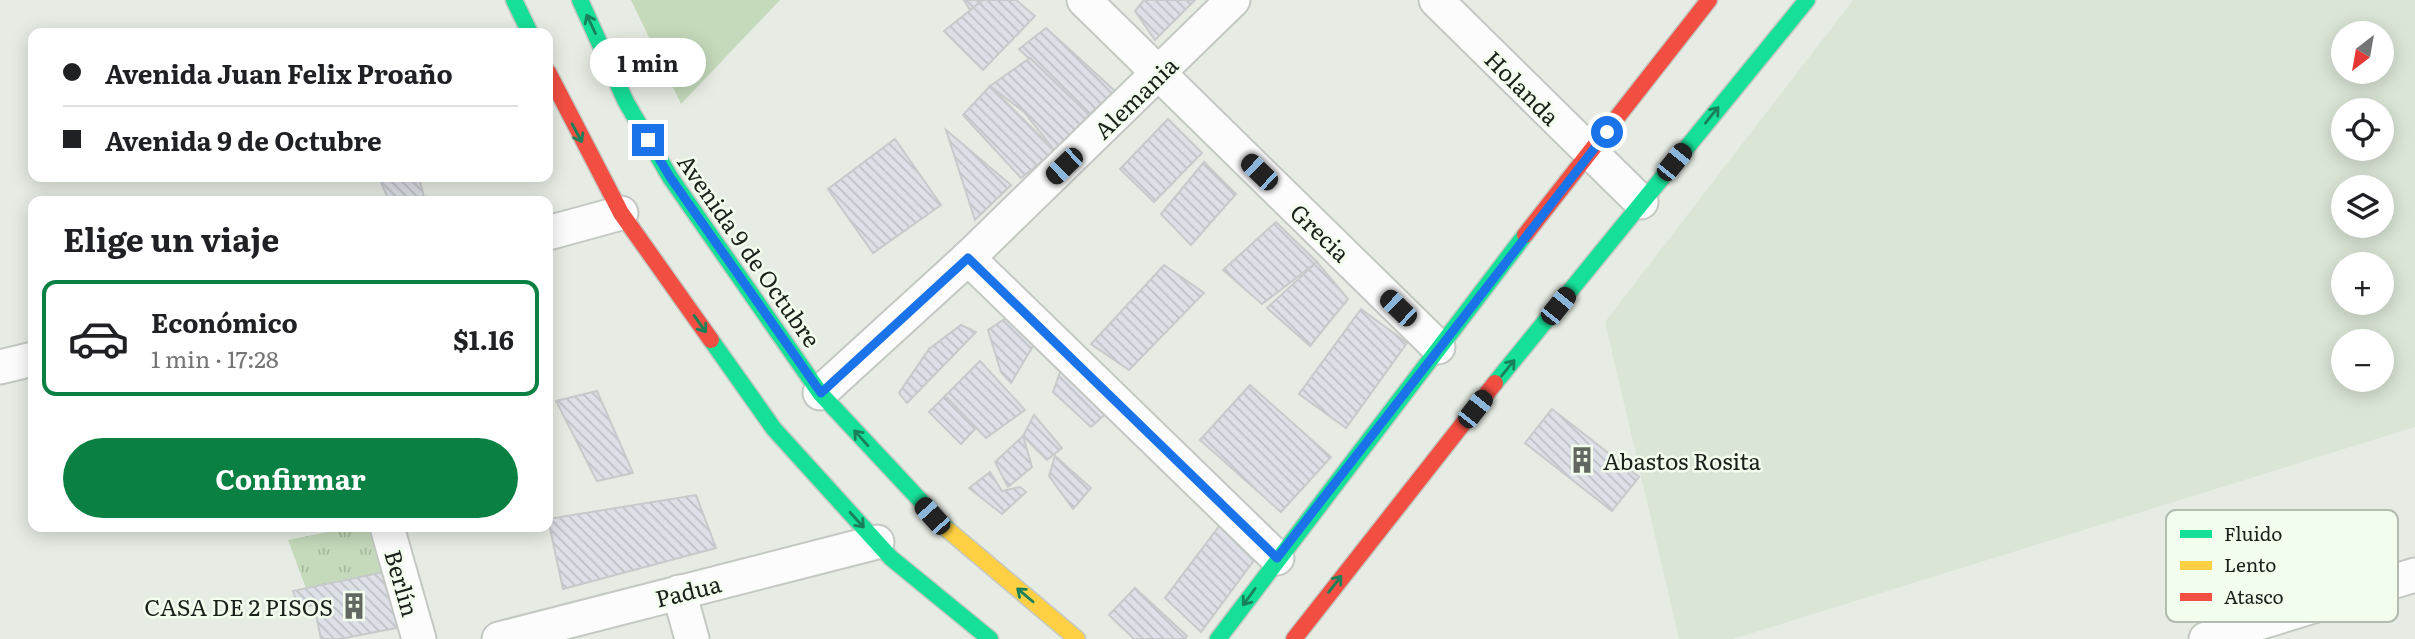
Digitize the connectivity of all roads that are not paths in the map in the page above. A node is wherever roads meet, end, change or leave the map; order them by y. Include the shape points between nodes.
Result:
1 (514, 0) edge
2 (580, 0) edge
3 (1084, 0) edge
4 (1233, 0) edge
5 (1436, 0) edge
6 (1709, 0) edge
7 (1807, 0) edge
8 (528, 28) edge
9 (1159, 75) junction
10 (553, 82) edge
11 (1590, 155) junction
12 (1641, 202) junction
13 (621, 213) junction
14 (553, 232) edge
15 (968, 258) junction
16 (1438, 347) junction
17 (28, 360) edge
18 (0, 367) edge
19 (821, 393) junction
20 (388, 532) edge
21 (877, 542) junction
22 (1277, 558) junction
23 (2415, 575) edge
24 (2398, 581) edge
25 (679, 592) junction
26 (2280, 622) edge
27 (2248, 633) edge
28 (419, 639) edge
29 (499, 639) edge
30 (692, 639) edge
31 (990, 639) edge
32 (1077, 639) edge
33 (1218, 639) edge
34 (1294, 639) edge
35 (2206, 639) edge

1 - 8 main road
19 -> 2 main road, Avenida 9 de Octubre via 670,177 626,102
3 - 9 street, Grecia
4 - 9 street, Alemania
5 - 11 street, Holanda
6 - 11 main road
12 -> 7 main road
9 - 15 street, Alemania
9 - 16 street, Grecia
10 -> 13 main road
11 - 12 street, Holanda
11 - 16 main road
34 -> 12 main road
13 - 14 street
13 -> 21 main road via 774,429
15 - 19 street, Alemania
15 - 22 street
16 - 22 main road
17 - 18 street
32 -> 19 main road, Avenida 9 de Octubre via 932,516
20 - 28 street, Berlín
21 - 25 street, Padua
21 - 31 main road
22 -> 33 main road
23 - 24 street
25 - 29 street, Padua
25 - 30 street
26 - 27 street
27 - 35 street

